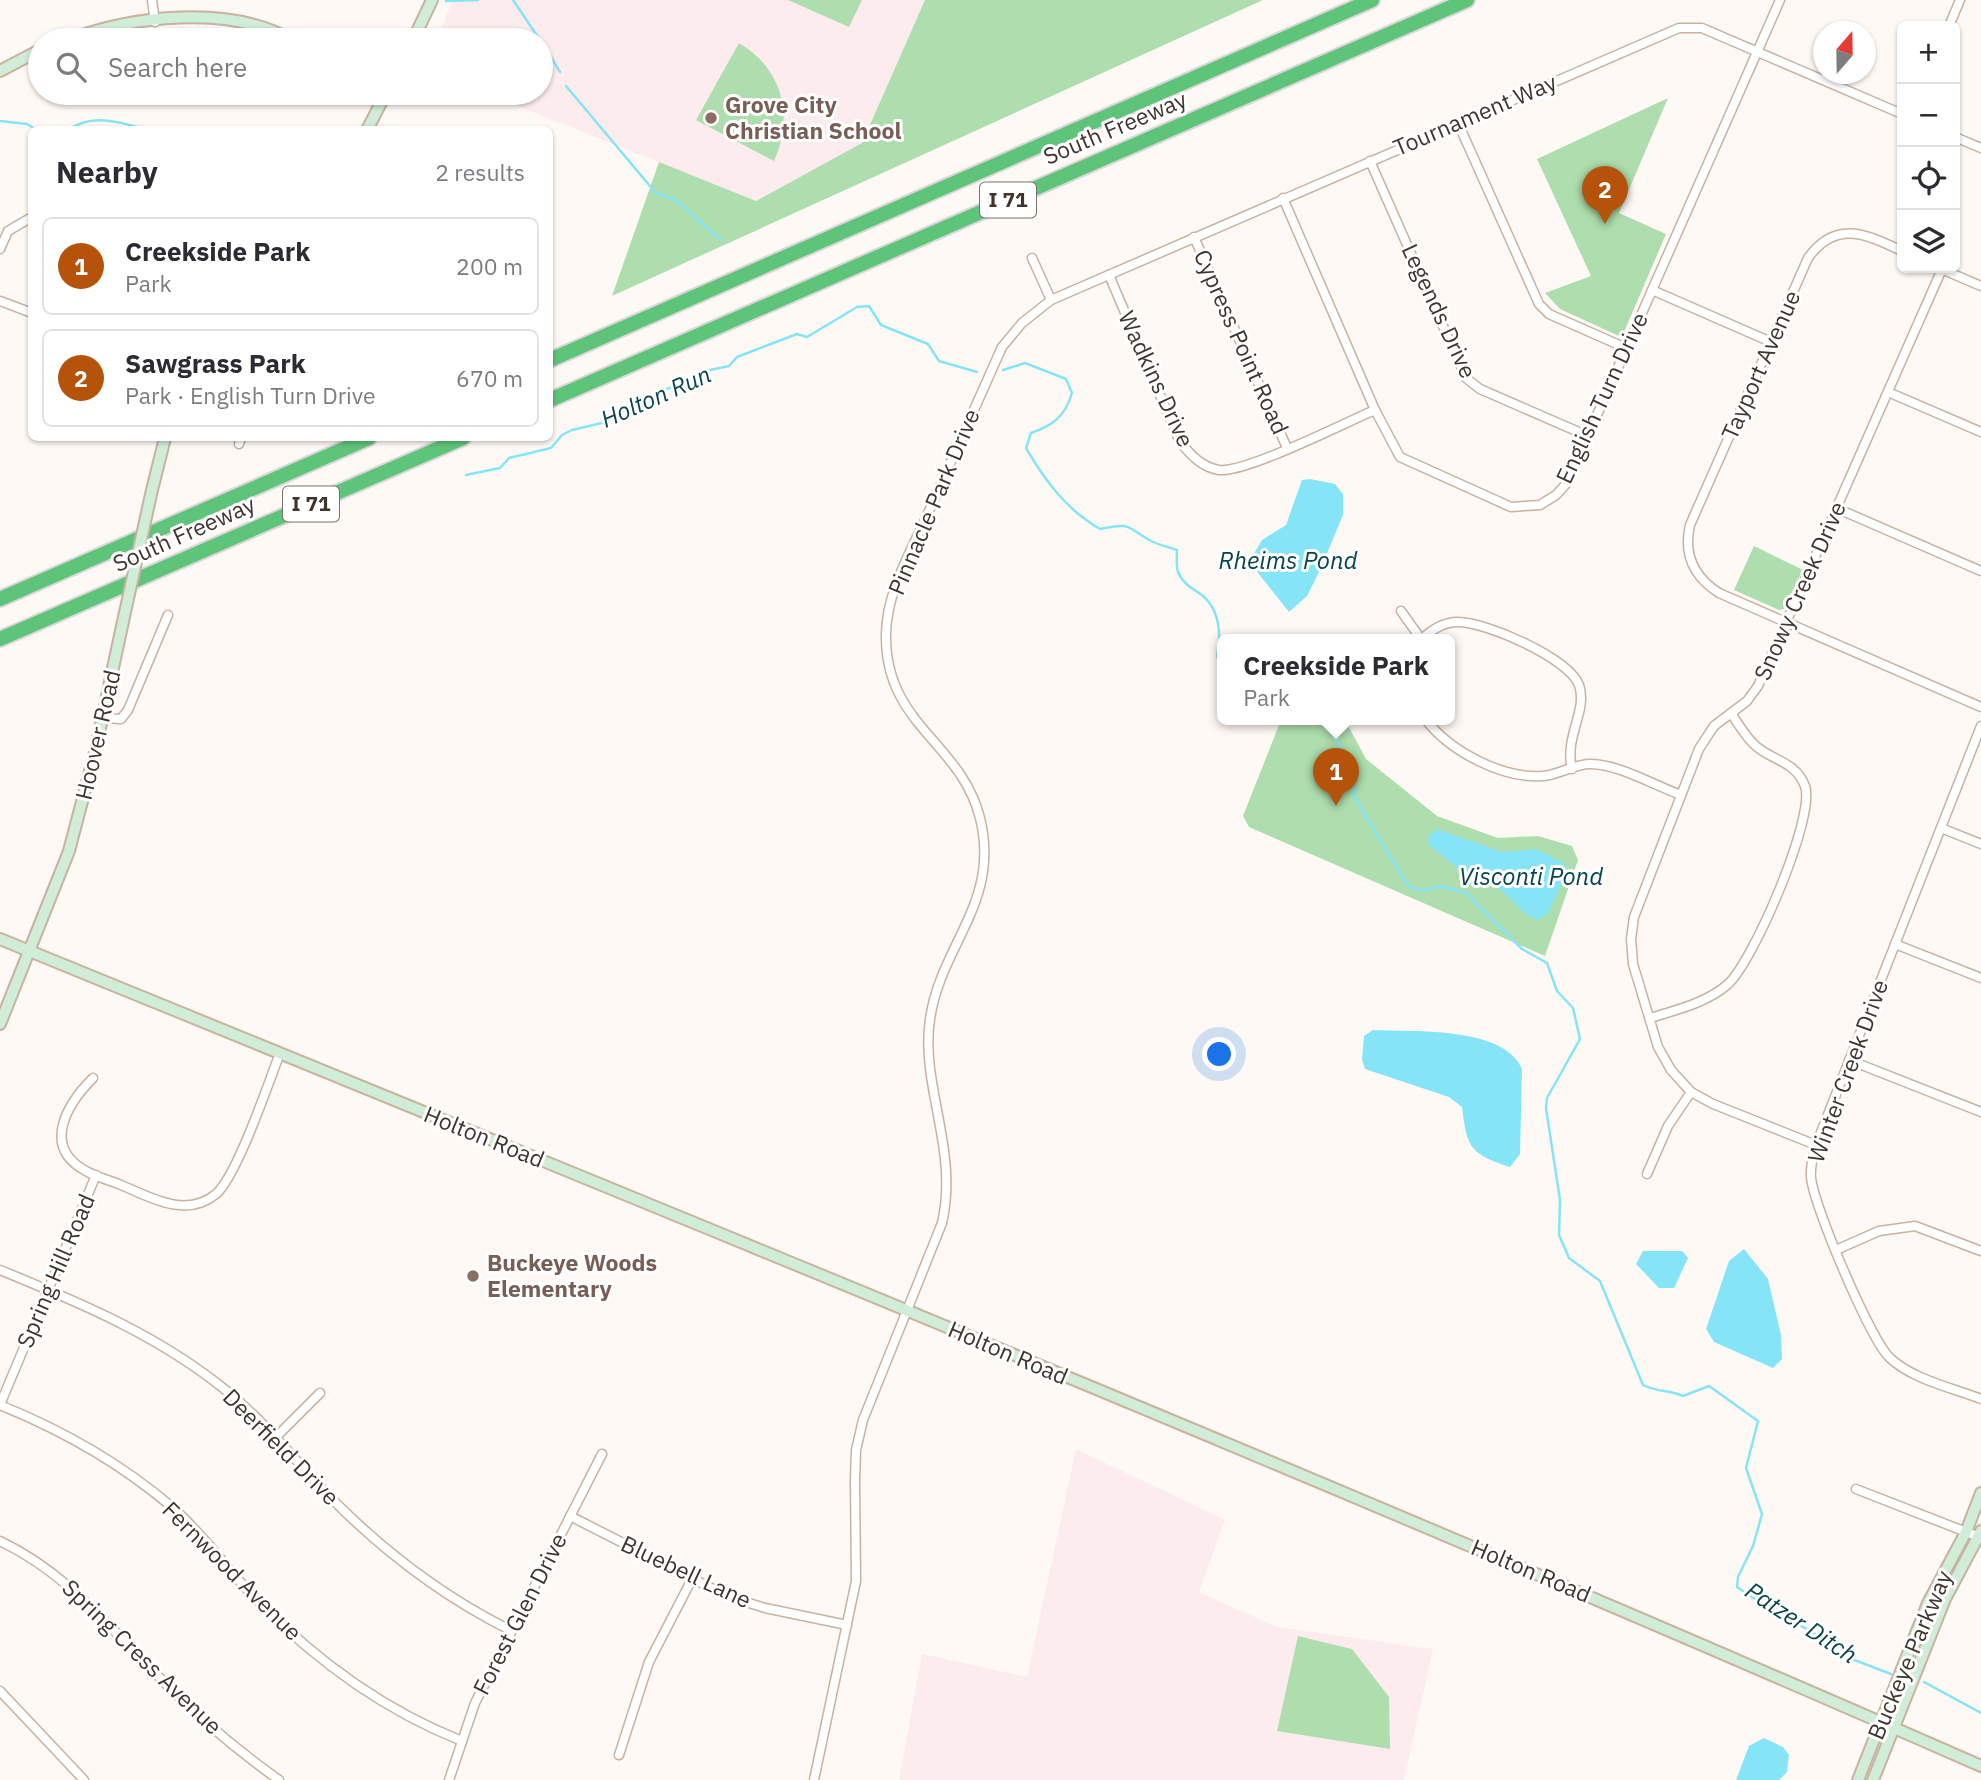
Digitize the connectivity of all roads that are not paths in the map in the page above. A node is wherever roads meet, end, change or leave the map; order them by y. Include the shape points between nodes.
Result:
1 (152, 0) edge
2 (432, 0) edge
3 (1372, 0) edge
4 (1467, 0) edge
5 (1780, 0) edge
6 (1960, 0) edge
7 (1951, 21) edge
8 (155, 22) junction
9 (114, 28) edge
10 (262, 28) edge
11 (419, 28) edge
12 (1757, 51) junction
13 (28, 56) edge
14 (0, 71) edge
15 (377, 105) edge
16 (1897, 112) edge
17 (1458, 123) junction
18 (369, 126) edge
19 (1960, 139) edge
20 (1981, 148) edge
21 (1370, 161) junction
22 (1283, 198) junction
23 (28, 220) edge
24 (1194, 237) junction
25 (0, 248) edge
26 (1897, 249) edge
27 (1032, 258) dead end
28 (1938, 273) edge
29 (1951, 273) edge
30 (1109, 275) junction
31 (1981, 286) edge
32 (1652, 290) junction
33 (0, 300) edge
34 (1051, 300) junction
35 (28, 311) edge
36 (1771, 342) junction
37 (1626, 348) junction
38 (553, 359) edge
39 (1888, 392) junction
40 (553, 399) edge
41 (1375, 410) junction
42 (1981, 432) edge
43 (1588, 436) junction
44 (163, 441) edge
45 (362, 441) edge
46 (456, 441) edge
47 (1287, 448) junction
48 (1836, 508) junction
49 (1981, 571) edge
50 (0, 599) edge
51 (1401, 611) dead end
52 (168, 615) dead end
53 (1786, 622) junction
54 (1417, 634) edge
55 (1428, 634) edge
56 (0, 639) edge
57 (1981, 706) edge
58 (1731, 713) junction
59 (103, 718) junction
60 (1431, 725) edge
61 (1981, 726) edge
62 (1572, 769) junction
63 (1681, 795) junction
64 (1941, 828) junction
65 (1981, 844) edge
66 (0, 939) edge
67 (1895, 944) junction
68 (30, 951) junction
69 (1981, 978) edge
70 (1650, 1018) junction
71 (0, 1024) edge
72 (281, 1053) junction
73 (1849, 1060) junction
74 (93, 1078) dead end
75 (1691, 1092) junction
76 (1981, 1112) edge
77 (1816, 1146) junction
78 (1647, 1174) dead end
79 (96, 1175) junction
80 (1836, 1250) junction
81 (1981, 1251) edge
82 (0, 1270) edge
83 (48, 1289) junction
84 (907, 1311) junction
85 (320, 1394) dead end
86 (1981, 1399) edge
87 (0, 1405) edge
88 (276, 1437) junction
89 (602, 1454) dead end
90 (1856, 1489) dead end
91 (1981, 1493) edge
92 (570, 1516) junction
93 (1966, 1532) junction
94 (1980, 1534) edge
95 (0, 1541) edge
96 (692, 1579) junction
97 (847, 1625) junction
98 (510, 1630) junction
99 (0, 1691) edge
100 (1881, 1722) junction
101 (1894, 1728) junction
102 (462, 1741) junction
103 (619, 1755) dead end
104 (1981, 1766) edge
105 (83, 1780) edge
106 (279, 1780) edge
107 (449, 1780) edge
108 (814, 1780) edge
109 (1858, 1780) edge
110 (1873, 1780) edge

1 - 8 street
2 - 11 street
3 - 38 highway, South Freeway / I 71
4 - 40 highway, South Freeway / I 71
5 - 12 street, English Turn Drive
6 - 7 street
8 - 9 street
8 - 10 street via 232,22
12 - 16 street, Tournament Way
12 - 17 street, Tournament Way via 1702,28 1679,28
12 - 32 street, English Turn Drive
13 - 14 street
15 - 18 street
17 - 21 street, Tournament Way
17 - 37 street via 1539,304 1549,314
19 - 20 street
21 - 22 street, Tournament Way
21 - 43 street, Legends Drive via 1466,378 1488,393
22 - 24 street, Tournament Way
22 - 41 street, English Turn Drive
23 - 25 street via 9,231
24 - 30 street, Tournament Way
24 - 47 street, Cypress Point Road
26 - 36 street, Tayport Avenue via 1851,232 1827,239 1808,258
27 - 34 street
28 - 39 street, Snowy Creek Drive
29 - 31 street
30 - 34 street, Tournament Way
30 - 47 street, Wadkins Drive via 1181,442 1193,458 1219,470 1232,469
32 - 36 street
32 - 37 street, English Turn Drive
33 - 35 street
34 - 84 street, Pinnacle Park Drive via 1002,347 901,573 887,616 894,685 913,719 969,786 984,841 982,886 939,987 930,1020 929,1051 949,1188 942,1223
36 - 53 street, Tayport Avenue via 1690,525 1688,556 1696,573 1719,593
37 - 43 street, English Turn Drive
39 - 42 street
39 - 48 street, Snowy Creek Drive
41 - 43 street, English Turn Drive via 1391,446 1404,461 1511,507 1539,505 1556,495 1567,483
41 - 47 street, Wadkins Drive
44 - 59 street, Hoover Road, bridge
45 - 50 highway, South Freeway / I 71
46 - 56 highway, South Freeway / I 71
48 - 49 street
48 - 53 street, Snowy Creek Drive
51 - 54 street
52 - 59 street via 128,710 121,719
53 - 57 street
53 - 58 street, Snowy Creek Drive via 1758,686
55 - 62 street via 1440,625 1469,623 1557,659 1571,671 1581,702 1568,752
58 - 63 street, Snowy Creek Drive via 1714,726 1699,749
58 - 70 street via 1758,748 1797,772 1807,790 1805,818 1758,942 1735,978 1698,1002
59 - 68 street, Hoover Road via 69,851
60 - 62 street via 1448,742 1523,777
61 - 64 street, Winter Creek Drive
62 - 63 street via 1588,764 1605,766
63 - 70 street, Snowy Creek Drive via 1632,927 1633,964
64 - 65 street
64 - 67 street, Winter Creek Drive
66 - 68 street, Holton Road
67 - 69 street
67 - 73 street, Winter Creek Drive
68 - 71 street, Hoover Road
68 - 72 street, Holton Road
70 - 75 street, Snowy Creek Drive via 1658,1047
72 - 79 street via 230,1176 214,1196 177,1206
72 - 84 street, Holton Road
73 - 76 street
73 - 77 street, Winter Creek Drive
74 - 79 street via 73,1098 63,1121 62,1140 69,1158
75 - 77 street
75 - 78 street via 1668,1126
77 - 80 street, Winter Creek Drive via 1813,1189
79 - 83 street, Spring Hill Road
80 - 81 street via 1879,1231 1915,1226
80 - 86 street, Winter Creek Drive via 1875,1338 1889,1358
82 - 83 street, Deerfield Drive
83 - 87 street, Spring Hill Road
83 - 88 street, Deerfield Drive via 180,1356
84 - 97 street, Pinnacle Park Drive via 863,1420 856,1450 859,1564
84 - 100 street, Holton Road via 1611,1604
85 - 88 street
87 - 102 street, Fernwood Avenue via 110,1458 176,1510 301,1641 383,1702
88 - 98 street, Deerfield Drive via 334,1501 412,1571
89 - 92 street, Forest Glen Drive
90 - 93 street
91 - 93 street, Buckeye Parkway
92 - 96 street, Bluebell Lane
92 - 98 street, Forest Glen Drive
93 - 94 street
93 - 100 street, Buckeye Parkway via 1928,1603
94 - 101 street, Buckeye Parkway via 1945,1599
95 - 106 street, Spring Cress Avenue via 78,1591 197,1714
96 - 97 street, Bluebell Lane via 746,1603
96 - 103 street via 649,1662
97 - 108 street, Pinnacle Park Drive
98 - 102 street, Forest Glen Drive
99 - 105 street
100 - 101 street, Holton Road
100 - 109 street, Buckeye Parkway
101 - 104 street, Holton Road
101 - 110 street, Buckeye Parkway
102 - 107 street, Forest Glen Drive

